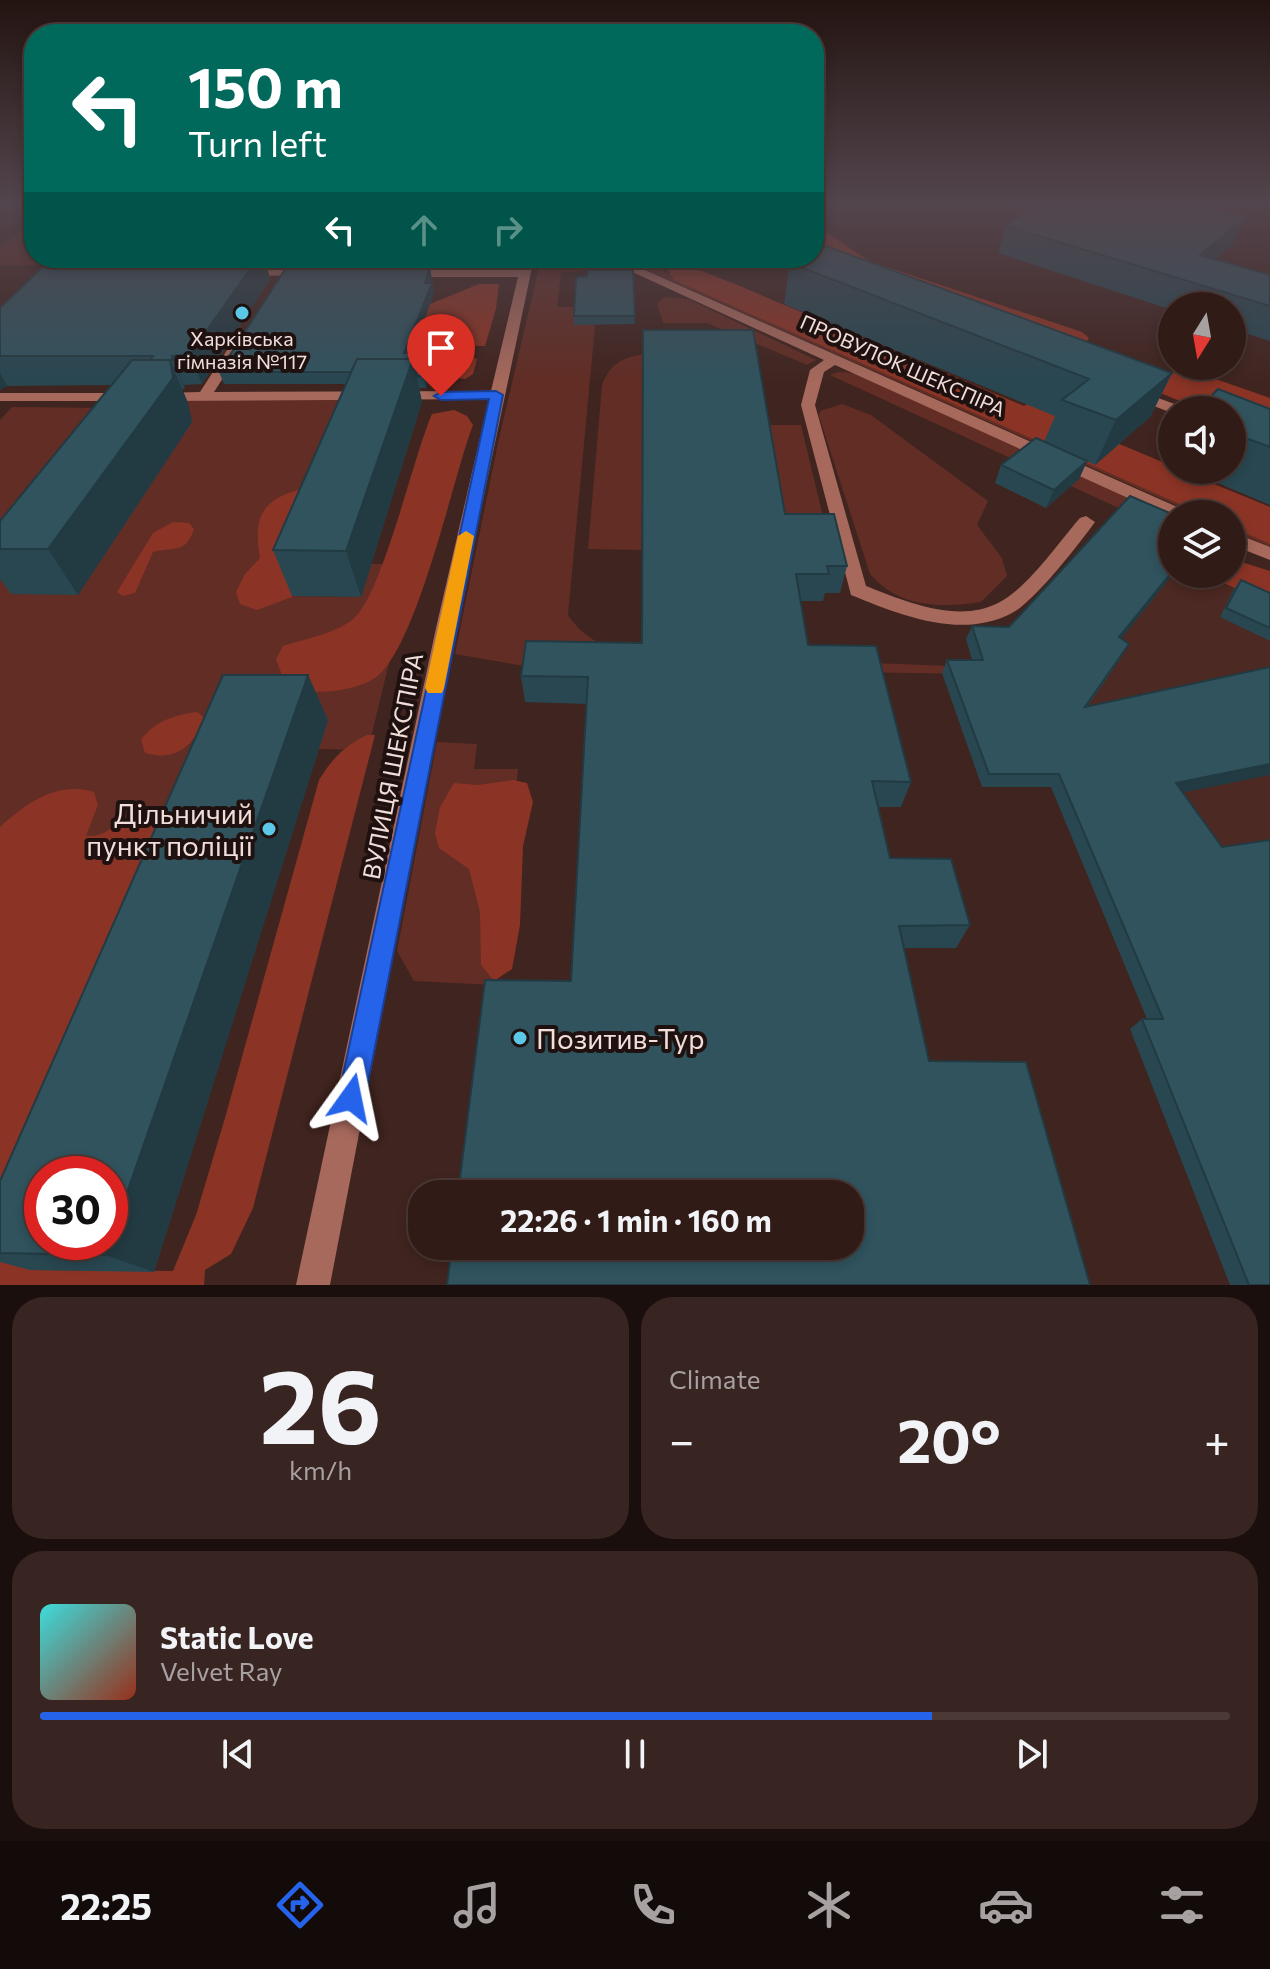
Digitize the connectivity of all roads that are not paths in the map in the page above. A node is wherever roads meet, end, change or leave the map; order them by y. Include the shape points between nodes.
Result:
1 (475, 268) edge
2 (525, 268) edge
3 (631, 268) edge
4 (800, 268) edge
5 (246, 272) edge
6 (329, 272) edge
7 (389, 273) edge
8 (825, 278) edge
9 (245, 333) edge
10 (836, 359) junction
11 (1117, 387) edge
12 (496, 395) junction
13 (0, 397) edge
14 (204, 397) junction
15 (1158, 402) edge
16 (1158, 505) edge
17 (1086, 522) dead end
18 (1246, 544) edge
19 (1270, 554) edge
20 (313, 1285) edge

1 - 7 street
2 - 12 street, ВУЛИЦЯ ШЕКСПІРА
3 - 10 street, ПРОВУЛОК ШЕКСПІРА
4 - 8 street
5 - 6 street via 280,278
9 - 14 street
10 - 16 street, ПРОВУЛОК ШЕКСПІРА
10 - 17 street via 817,370 808,405 858,590 890,604 975,618 1008,607
11 - 15 street
12 - 14 street
12 - 20 street, ВУЛИЦЯ ШЕКСПІРА
13 - 14 street
18 - 19 street

